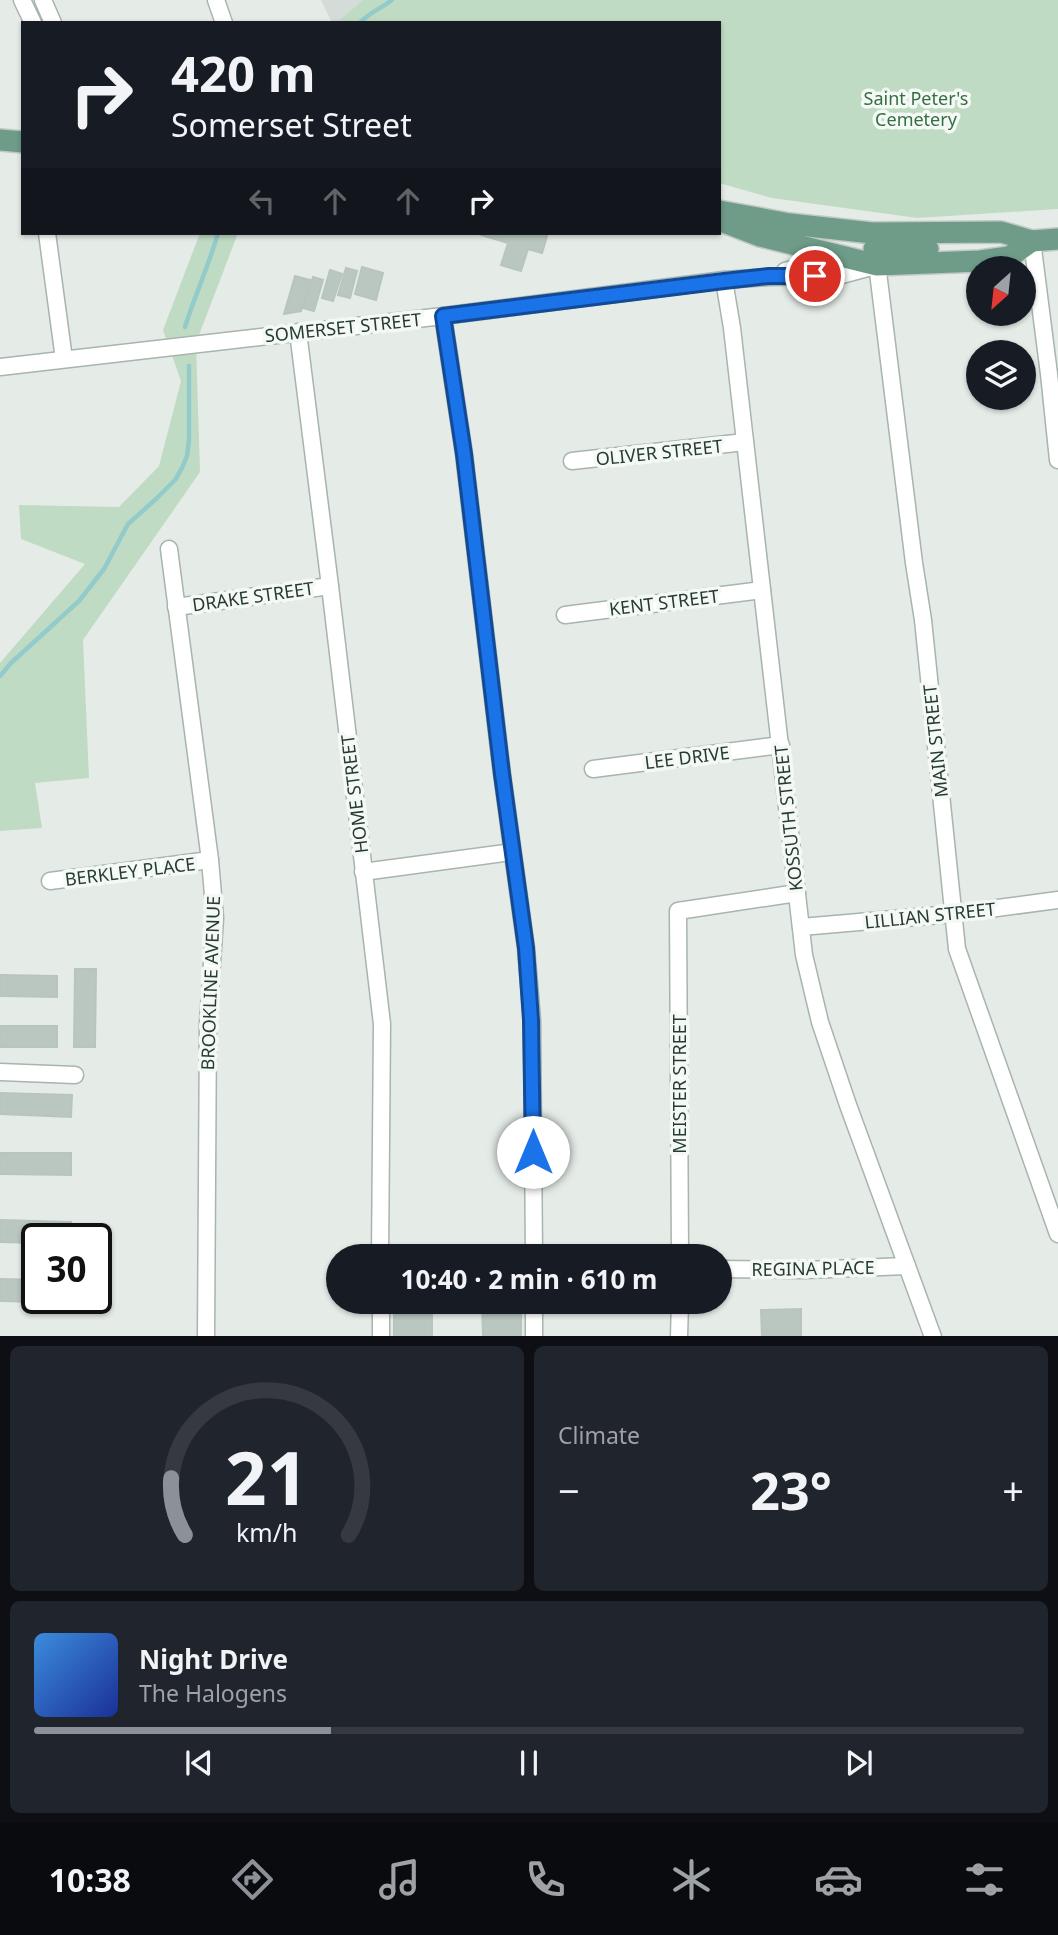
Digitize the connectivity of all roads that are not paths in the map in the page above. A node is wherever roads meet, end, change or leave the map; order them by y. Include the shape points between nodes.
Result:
1 (22, 0) edge
2 (43, 0) edge
3 (216, 0) edge
4 (32, 21) edge
5 (52, 21) edge
6 (224, 21) edge
7 (0, 140) edge
8 (21, 142) edge
9 (721, 211) edge
10 (721, 221) edge
11 (47, 235) edge
12 (1058, 239) edge
13 (1032, 241) junction
14 (875, 249) junction
15 (839, 256) junction
16 (769, 276) junction
17 (724, 281) junction
18 (443, 316) junction
19 (298, 332) junction
20 (64, 359) junction
21 (0, 367) edge
22 (1054, 374) edge
23 (745, 442) junction
24 (1058, 460) edge
25 (572, 461) dead end
26 (169, 549) dead end
27 (330, 586) junction
28 (762, 590) junction
29 (176, 607) junction
30 (565, 615) dead end
31 (780, 746) junction
32 (593, 769) dead end
33 (512, 852) junction
34 (211, 860) junction
35 (363, 872) junction
36 (50, 881) dead end
37 (797, 893) junction
38 (1058, 900) edge
39 (952, 914) junction
40 (801, 928) junction
41 (0, 1072) edge
42 (75, 1075) dead end
43 (1058, 1234) edge
44 (380, 1244) edge
45 (534, 1244) edge
46 (680, 1244) edge
47 (908, 1266) junction
48 (732, 1269) edge
49 (381, 1314) edge
50 (534, 1314) edge
51 (680, 1314) edge
52 (206, 1336) edge
53 (381, 1336) edge
54 (534, 1336) edge
55 (679, 1336) edge
56 (933, 1336) edge

1 - 4 street
2 - 5 street
3 - 6 street
7 - 8 main road
9 - 14 main road via 790,224
10 - 15 main road
11 - 20 street
12 - 13 main road, SOMERSET STREET
13 - 14 main road, SOMERSET STREET via 1001,232 969,233
13 - 14 main road, SOMERSET STREET via 1009,257 980,261
13 - 22 street
14 - 15 main road
14 - 16 street, SOMERSET STREET via 838,276
14 - 39 street, MAIN STREET via 923,620
15 - 16 street, SOMERSET STREET
16 - 17 street, SOMERSET STREET
17 - 18 street, SOMERSET STREET
17 - 23 street, KOSSUTH STREET
18 - 19 street, SOMERSET STREET
18 - 33 street
19 - 20 street, SOMERSET STREET
19 - 27 street, HOME STREET
20 - 21 street, SOMERSET STREET
22 - 24 street
23 - 25 street, OLIVER STREET
23 - 28 street, KOSSUTH STREET
26 - 29 street, BROOKLINE AVENUE
27 - 29 street, DRAKE STREET
27 - 35 street, HOME STREET
28 - 30 street, KENT STREET
28 - 31 street, KOSSUTH STREET
29 - 34 street, BROOKLINE AVENUE
31 - 32 street, LEE DRIVE
31 - 37 street, KOSSUTH STREET
33 - 35 street
33 - 45 street via 531,1020
34 - 36 street, BERKLEY PLACE
34 - 52 street, BROOKLINE AVENUE via 215,918 208,1023
35 - 44 street, HOME STREET via 382,1024
37 - 40 street, KOSSUTH STREET
37 - 46 street, MEISTER STREET via 678,911
38 - 39 street, LILLIAN STREET
39 - 40 street, LILLIAN STREET
39 - 43 street, MAIN STREET via 957,949
40 - 47 street, KOSSUTH STREET via 820,1022
41 - 42 street
47 - 48 street, REGINA PLACE
47 - 56 street, KOSSUTH STREET
49 - 53 street
50 - 54 street
51 - 55 street

